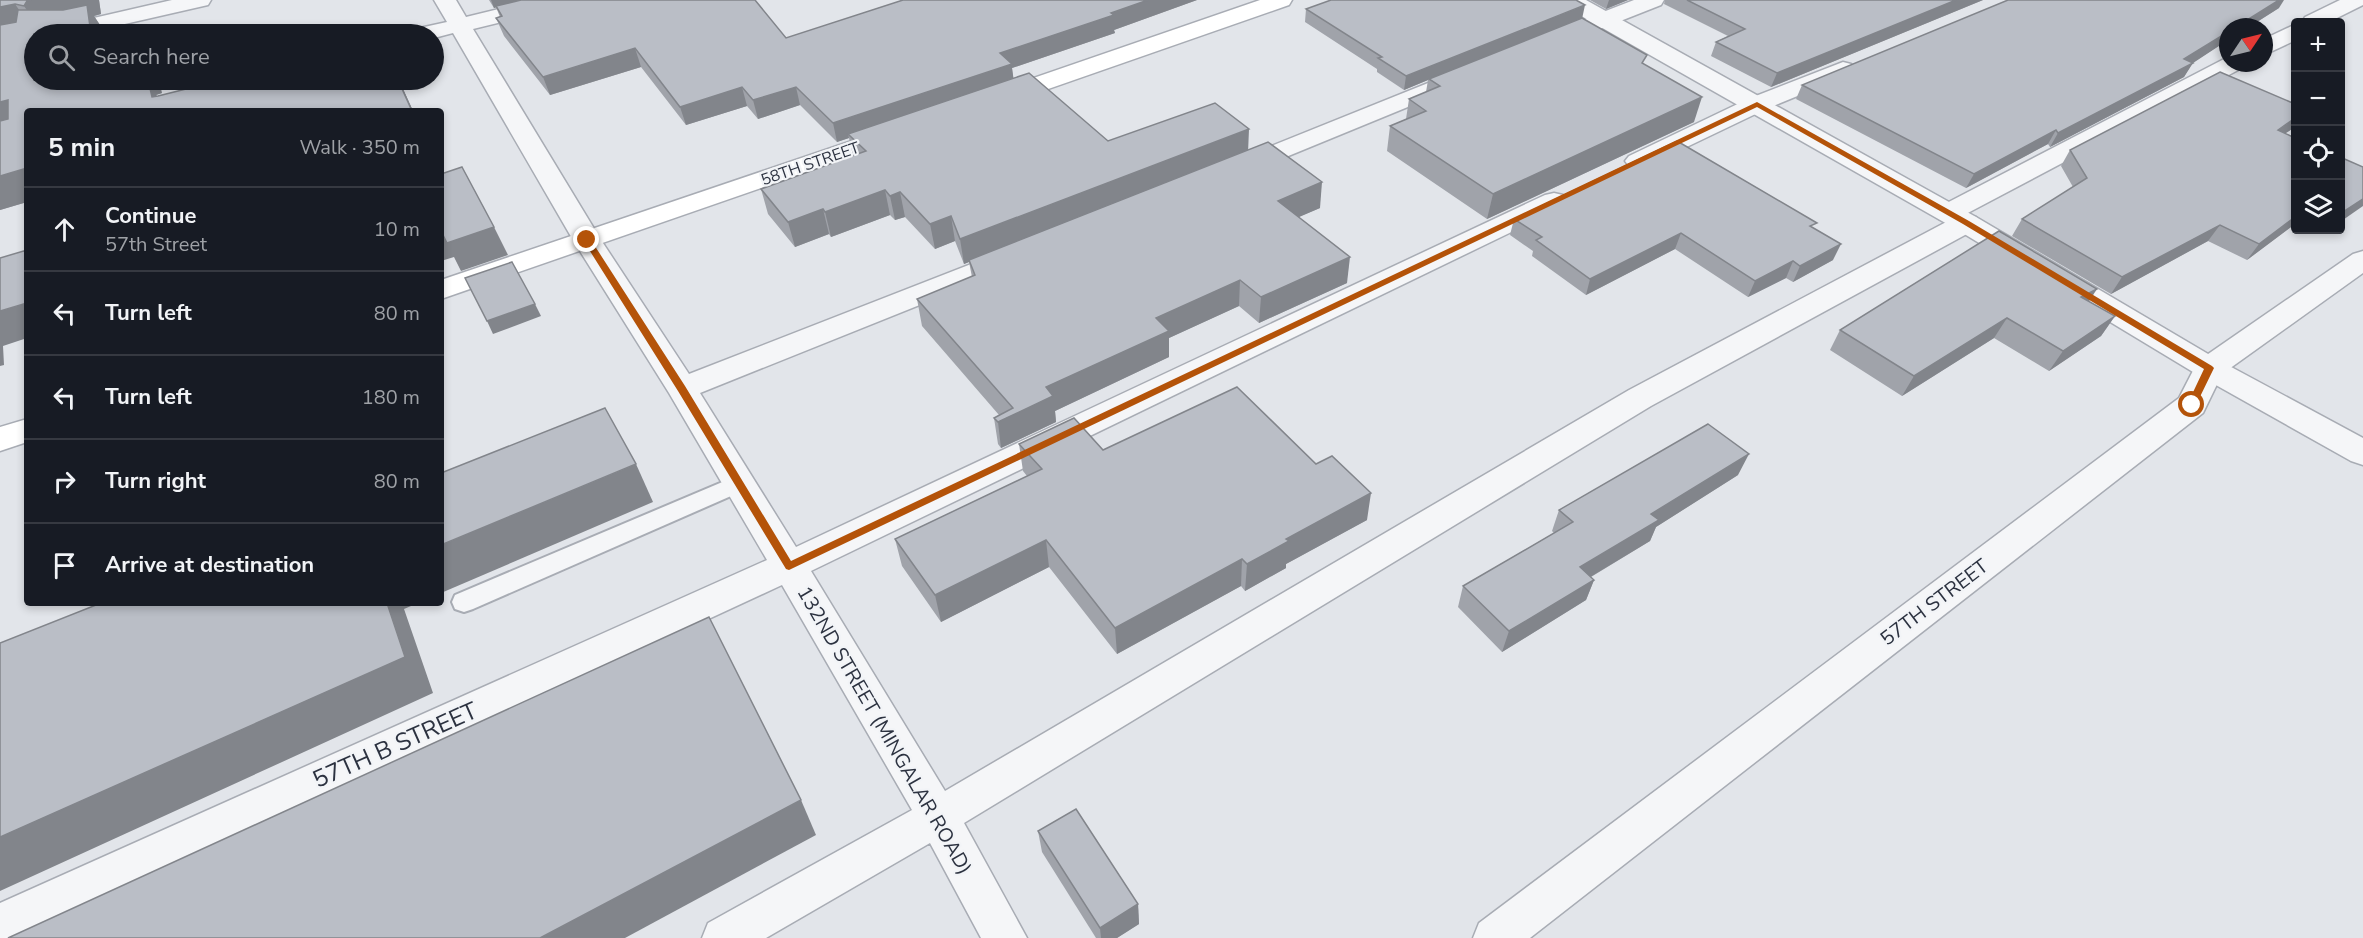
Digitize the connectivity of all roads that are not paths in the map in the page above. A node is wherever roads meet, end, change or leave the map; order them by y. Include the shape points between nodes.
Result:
1 (200, 0) edge
2 (445, 0) edge
3 (562, 0) edge
4 (1281, 0) edge
5 (1570, 0) edge
6 (1653, 0) edge
7 (2357, 0) edge
8 (1604, 18) junction
9 (2321, 18) edge
10 (97, 24) edge
11 (458, 25) junction
12 (444, 29) edge
13 (2291, 34) edge
14 (2273, 43) edge
15 (1529, 49) edge
16 (1866, 59) edge
17 (1486, 67) edge
18 (2219, 71) edge
19 (1757, 104) junction
20 (979, 105) edge
21 (911, 128) edge
22 (1617, 171) edge
23 (1215, 177) edge
24 (1574, 191) edge
25 (1957, 218) junction
26 (587, 240) junction
27 (1037, 248) edge
28 (2363, 260) edge
29 (444, 289) edge
30 (2209, 368) junction
31 (681, 388) junction
32 (24, 431) edge
33 (0, 439) edge
34 (2363, 453) edge
35 (739, 483) junction
36 (789, 566) junction
37 (464, 602) dead end
38 (938, 817) junction
39 (0, 925) edge
40 (724, 938) edge
41 (1005, 938) edge
42 (1495, 938) edge

1 - 10 street
2 - 11 street, 132ND STREET (MINGALAR ROAD)
3 - 11 street
4 - 20 main road
5 - 8 street
6 - 8 street
7 - 9 street
8 - 15 street
8 - 19 street
11 - 12 street
11 - 26 street, 132ND STREET (MINGALAR ROAD)
13 - 14 street
16 - 19 street
17 - 23 street
18 - 25 street
19 - 22 street
19 - 25 street
21 - 26 main road, 58TH STREET
24 - 36 street, 57TH B STREET
25 - 30 street
25 - 38 street via 1640,398
26 - 29 main road, 58TH STREET
26 - 31 street, 132ND STREET (MINGALAR ROAD)
27 - 31 street
28 - 30 street
30 - 34 street
30 - 42 street, 57TH STREET via 2192,405
31 - 35 street, 132ND STREET (MINGALAR ROAD)
32 - 33 main road
35 - 36 street, 132ND STREET (MINGALAR ROAD)
35 - 37 lane
36 - 38 street, 132ND STREET (MINGALAR ROAD)
36 - 39 street, 57TH B STREET
38 - 40 street
38 - 41 street, 132ND STREET (MINGALAR ROAD)

